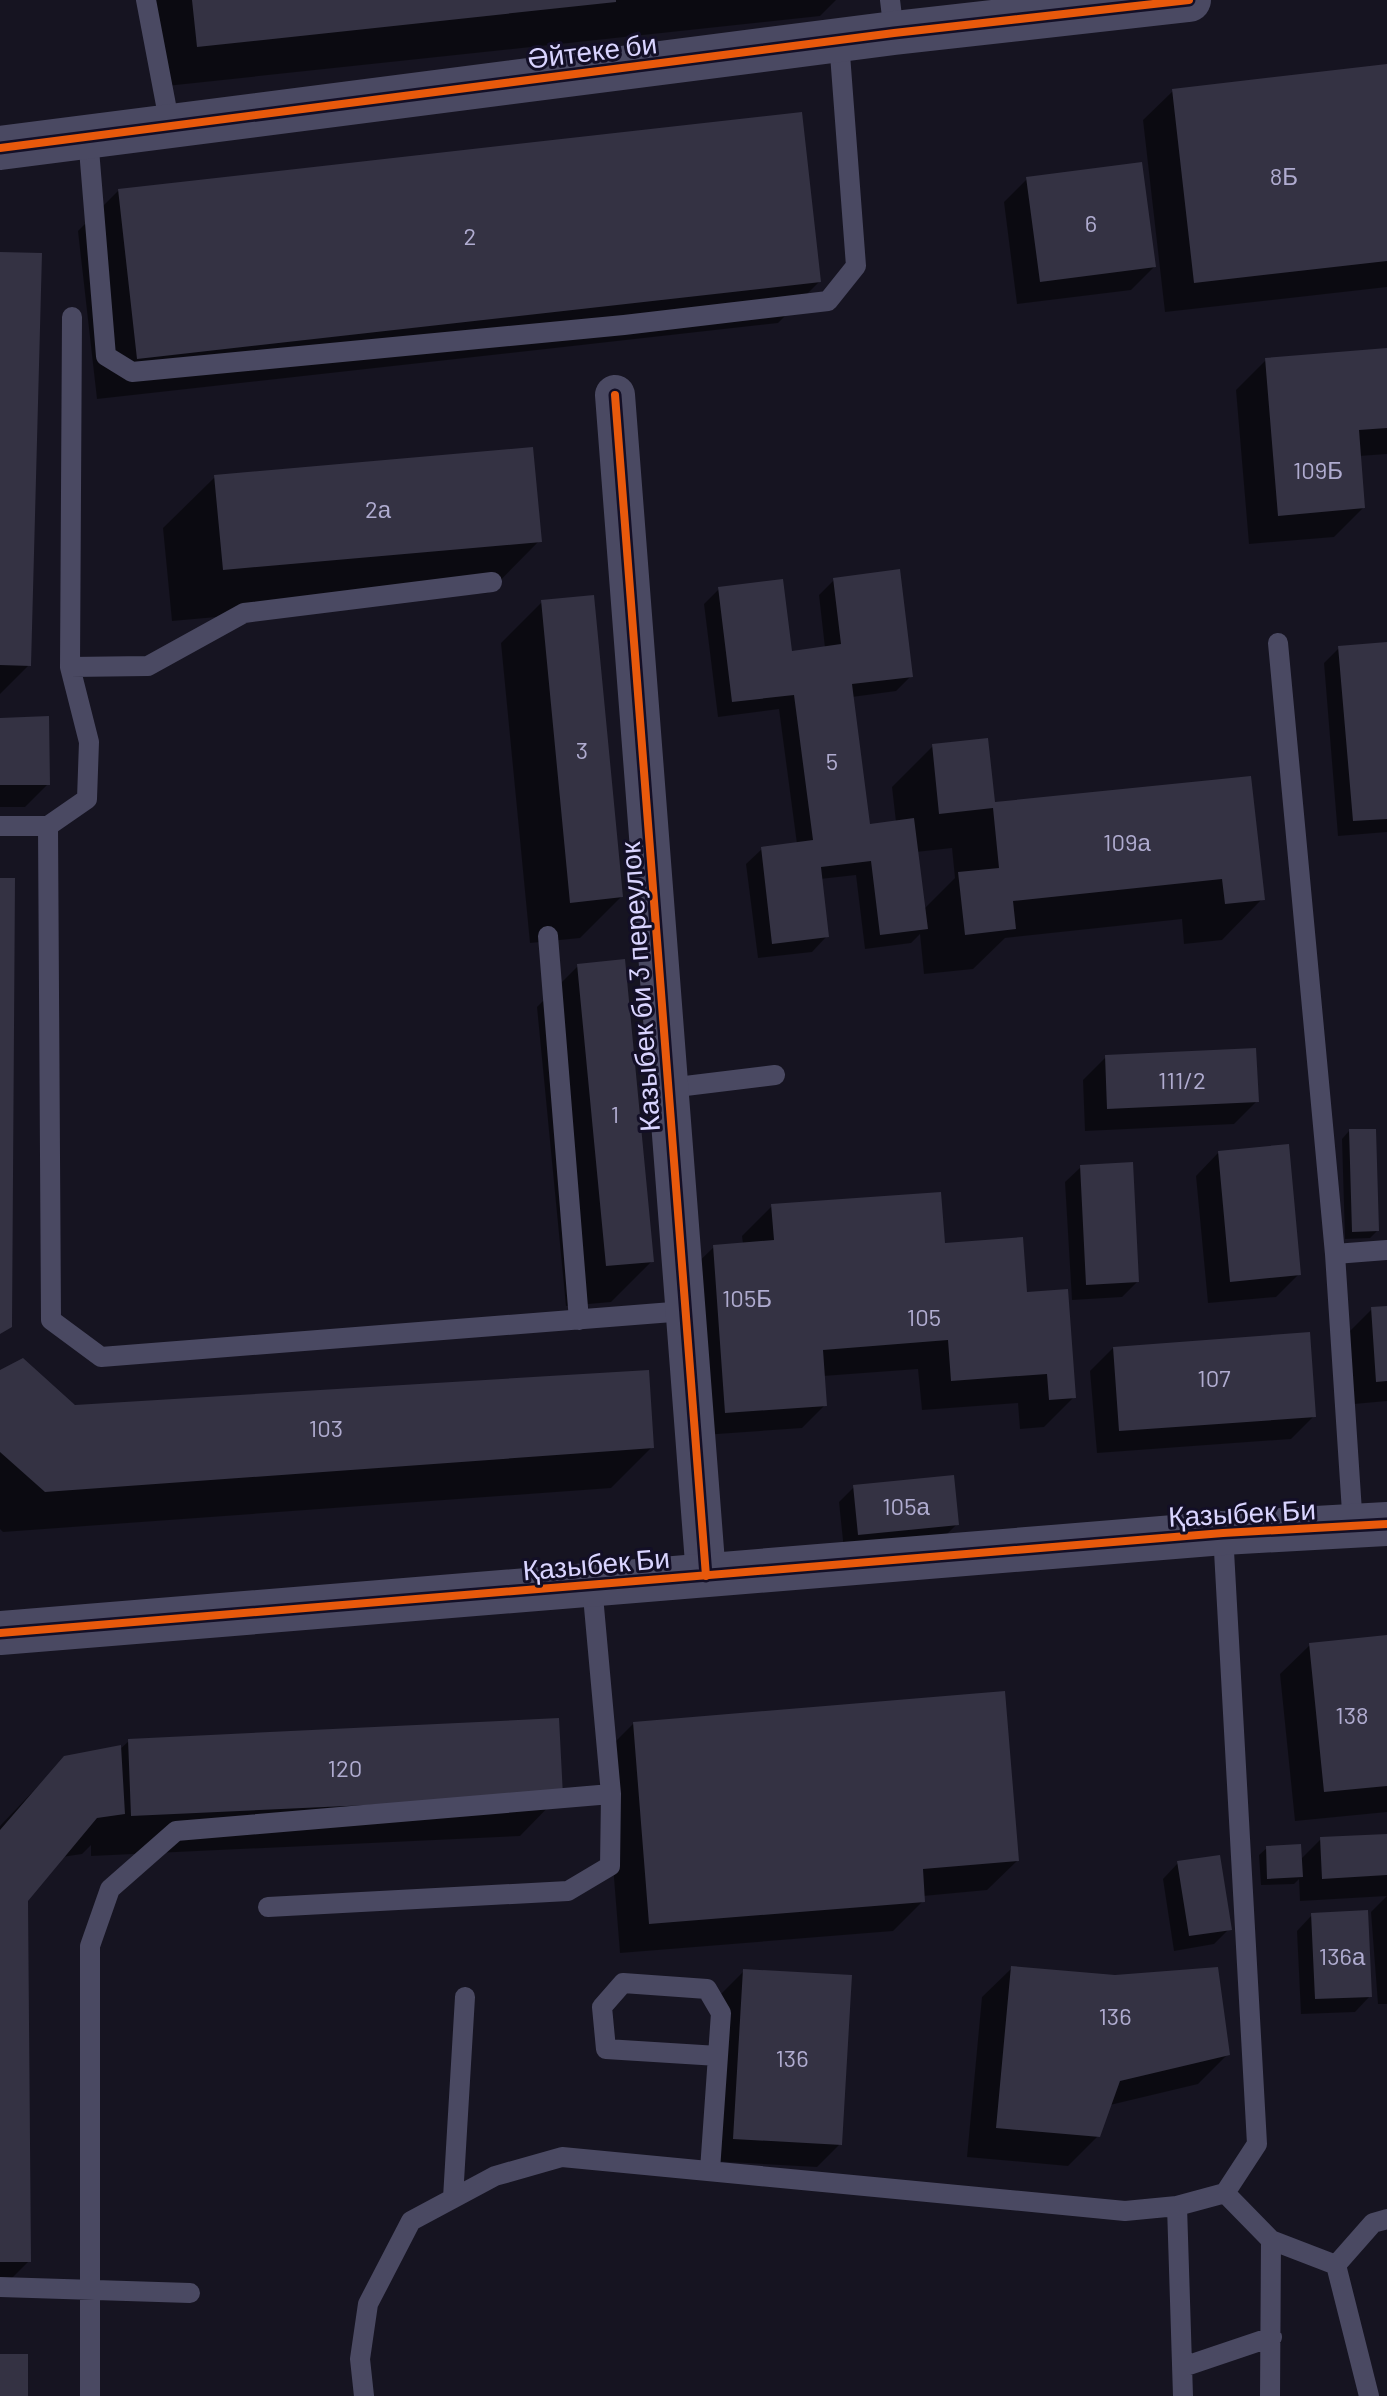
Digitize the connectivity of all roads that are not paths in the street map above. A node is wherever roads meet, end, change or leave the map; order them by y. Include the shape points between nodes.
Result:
1 (146, 0) edge
2 (1189, 0) edge
3 (892, 17) edge
4 (839, 41) junction
5 (170, 126) junction
6 (88, 137) junction
7 (0, 148) edge
8 (72, 317) dead end
9 (615, 395) dead end
10 (492, 582) dead end
11 (1278, 643) dead end
12 (70, 667) junction
13 (0, 826) edge
14 (48, 826) junction
15 (548, 936) dead end
16 (775, 1075) dead end
17 (669, 1088) junction
18 (1387, 1250) edge
19 (1335, 1254) junction
20 (685, 1311) junction
21 (579, 1320) junction
22 (1370, 1526) edge
23 (1223, 1533) junction
24 (706, 1576) junction
25 (592, 1585) junction
26 (0, 1633) edge
27 (611, 1794) junction
28 (268, 1907) dead end
29 (465, 1997) dead end
30 (718, 2056) junction
31 (710, 2170) junction
32 (1225, 2193) junction
33 (453, 2198) junction
34 (1177, 2206) junction
35 (1387, 2219) edge
36 (1271, 2240) junction
37 (1336, 2265) junction
38 (0, 2287) edge
39 (90, 2288) junction
40 (190, 2293) dead end
41 (1272, 2337) junction
42 (1183, 2367) junction
43 (90, 2396) edge
44 (364, 2396) edge
45 (1183, 2396) edge
46 (1270, 2396) edge
47 (1369, 2396) edge

1 - 5 lane
2 - 3 street, Әйтеке би
3 - 4 street, Әйтеке би
4 - 5 street, Әйтеке би
4 - 6 lane via 856,266 828,301 132,372 106,356
5 - 6 street, Әйтеке би
6 - 7 street, Әйтеке би
8 - 12 lane
9 - 17 street, Казыбек би 3 переулок
10 - 12 lane via 244,613 148,666
11 - 19 lane
12 - 14 lane via 89,742 87,799
13 - 14 lane
14 - 21 lane via 51,1320 101,1357
15 - 21 lane
16 - 17 lane
17 - 20 street, Казыбек би 3 переулок
18 - 19 lane
19 - 22 lane
20 - 21 lane
20 - 24 street, Казыбек би 3 переулок
22 - 23 street, Қазыбек Би
23 - 24 street, Қазыбек Би
23 - 32 lane via 1257,2144
24 - 25 street, Қазыбек Би
25 - 26 street, Қазыбек Би
25 - 27 lane
27 - 28 lane via 610,1866 568,1891
27 - 39 lane via 176,1831 110,1889 90,1946
29 - 33 lane
30 - 30 lane via 721,2013 707,1989 623,1983 602,2007 606,2049
30 - 31 lane
31 - 33 lane via 562,2157 495,2176
31 - 34 lane via 1125,2211
32 - 34 lane
32 - 36 lane
33 - 44 lane via 411,2221 368,2304 360,2359
34 - 42 lane
35 - 37 lane via 1373,2223
36 - 37 lane
36 - 41 lane
37 - 47 lane
38 - 39 lane
39 - 40 lane
39 - 43 lane
41 - 42 lane
41 - 46 lane
42 - 45 lane

